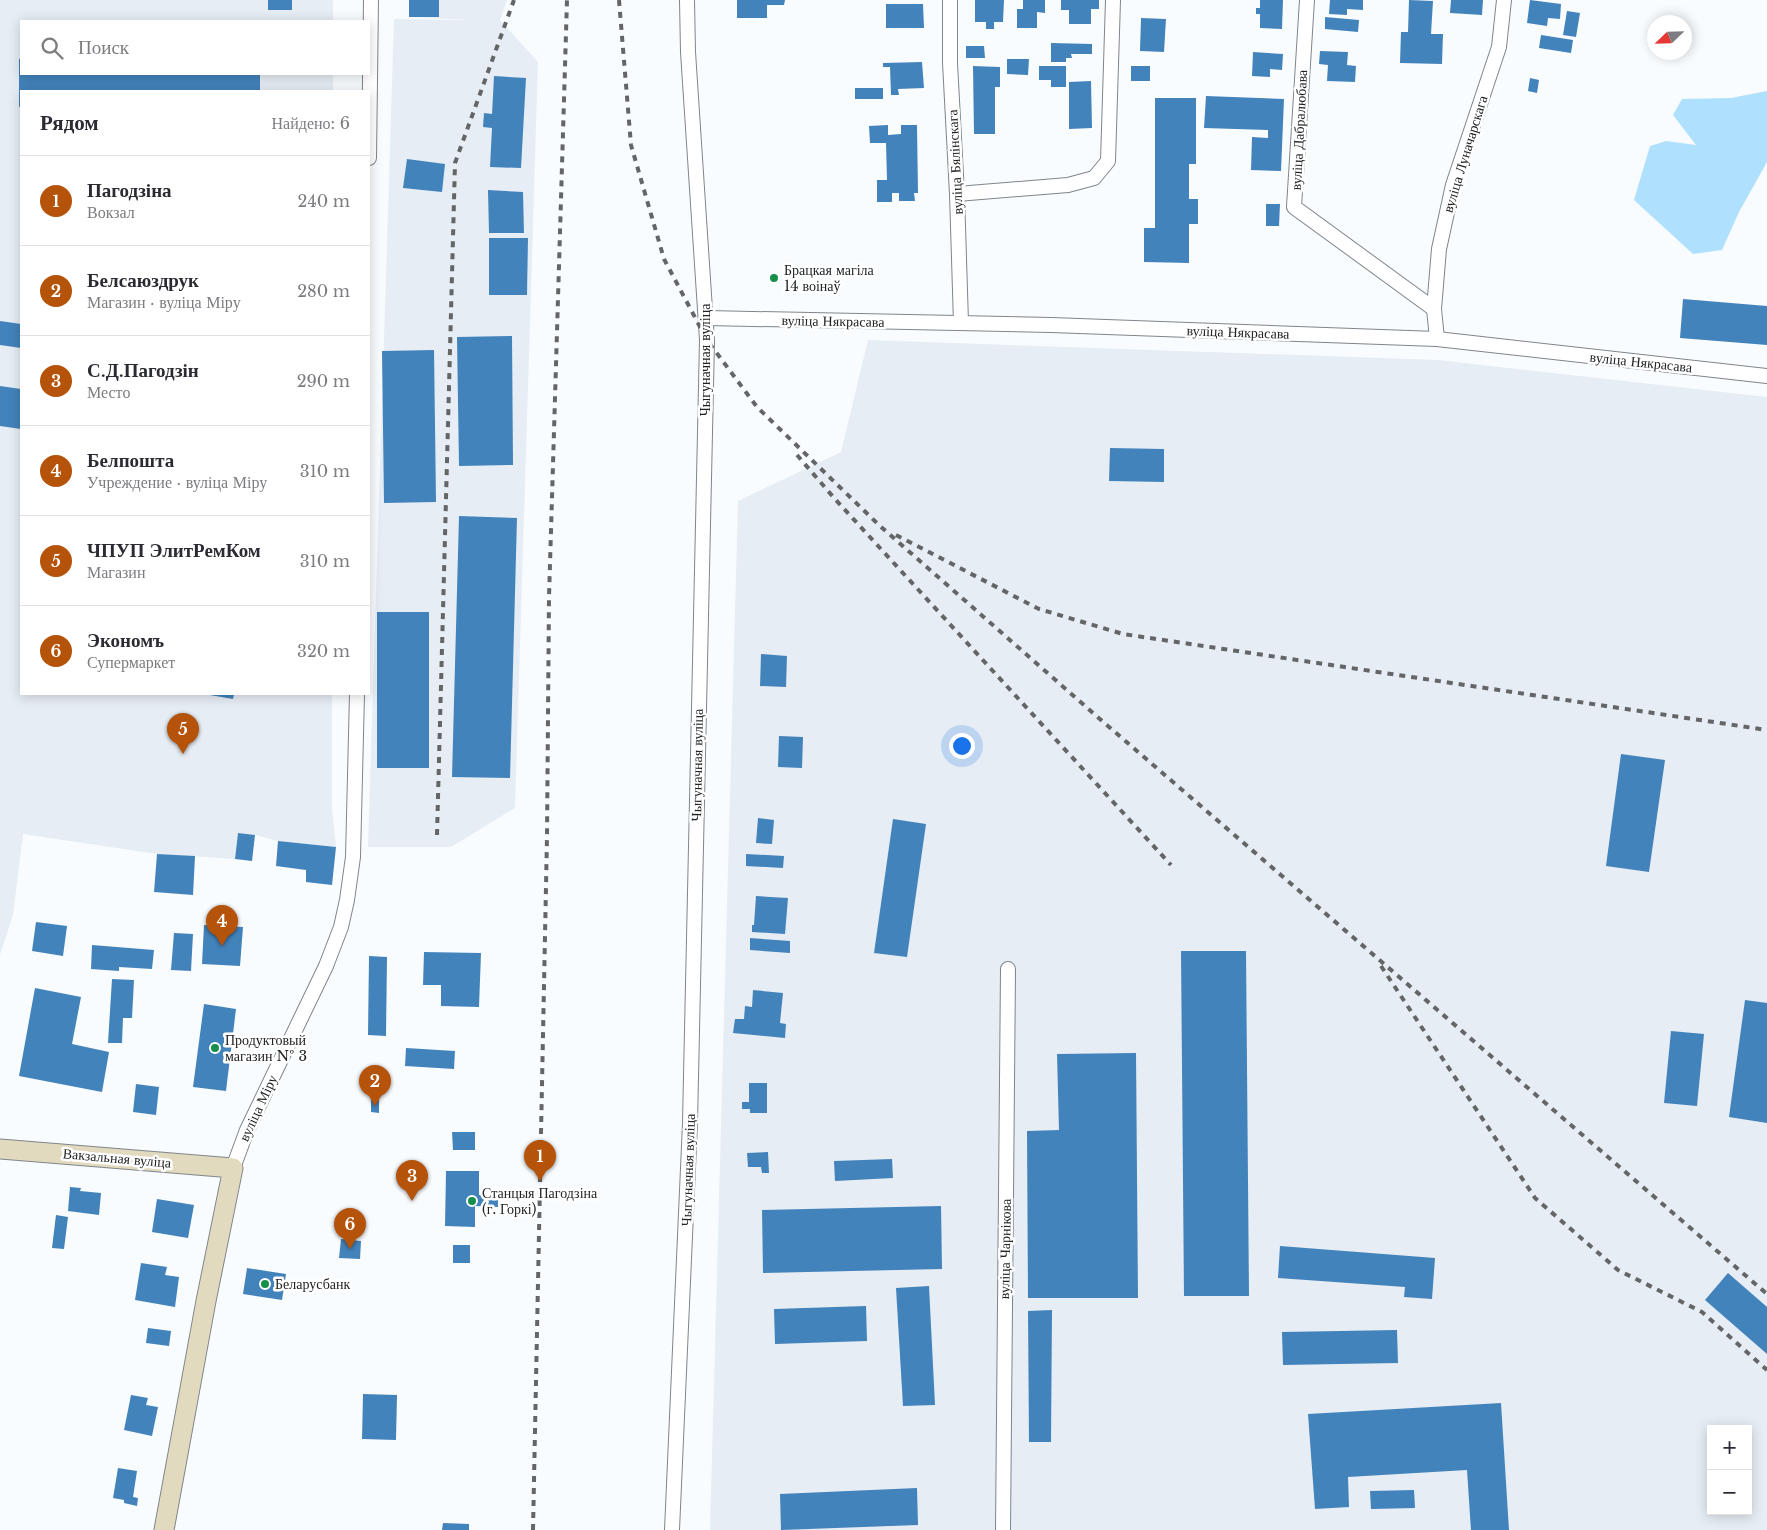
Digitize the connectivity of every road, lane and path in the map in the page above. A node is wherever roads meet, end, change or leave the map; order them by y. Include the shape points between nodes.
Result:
1 (371, 0) edge
2 (687, 0) edge
3 (950, 0) edge
4 (1113, 0) edge
5 (1307, 0) edge
6 (1504, 0) edge
7 (370, 90) edge
8 (957, 194) junction
9 (1434, 309) junction
10 (707, 318) junction
11 (961, 323) junction
12 (1437, 339) junction
13 (1767, 376) edge
14 (357, 695) edge
15 (1008, 969) dead end
16 (0, 1148) edge
17 (233, 1168) junction
18 (164, 1530) edge
19 (672, 1530) edge
20 (1003, 1530) edge

1 - 7 street
2 - 10 street, Чыгуначная вуліца
3 - 8 street, вуліца Бялінскага
4 - 8 street via 1108,161 1094,178 1068,185
5 - 9 street, вуліца Дабралюбава via 1294,207
6 - 9 street, вуліца Луначарскага via 1499,47 1453,185 1439,249
8 - 11 street, вуліца Бялінскага
9 - 12 street, вуліца Луначарскага
10 - 11 street, вуліца Някрасава
10 - 19 street, Чыгуначная вуліца via 690,1123
11 - 12 street, вуліца Някрасава
12 - 13 street, вуліца Някрасава
14 - 17 street, вуліца Міру via 353,857 341,927 326,966 247,1130
15 - 20 street, вуліца Чарнікова
16 - 17 street, Вакзальная вуліца
17 - 18 street, вуліца Міру

